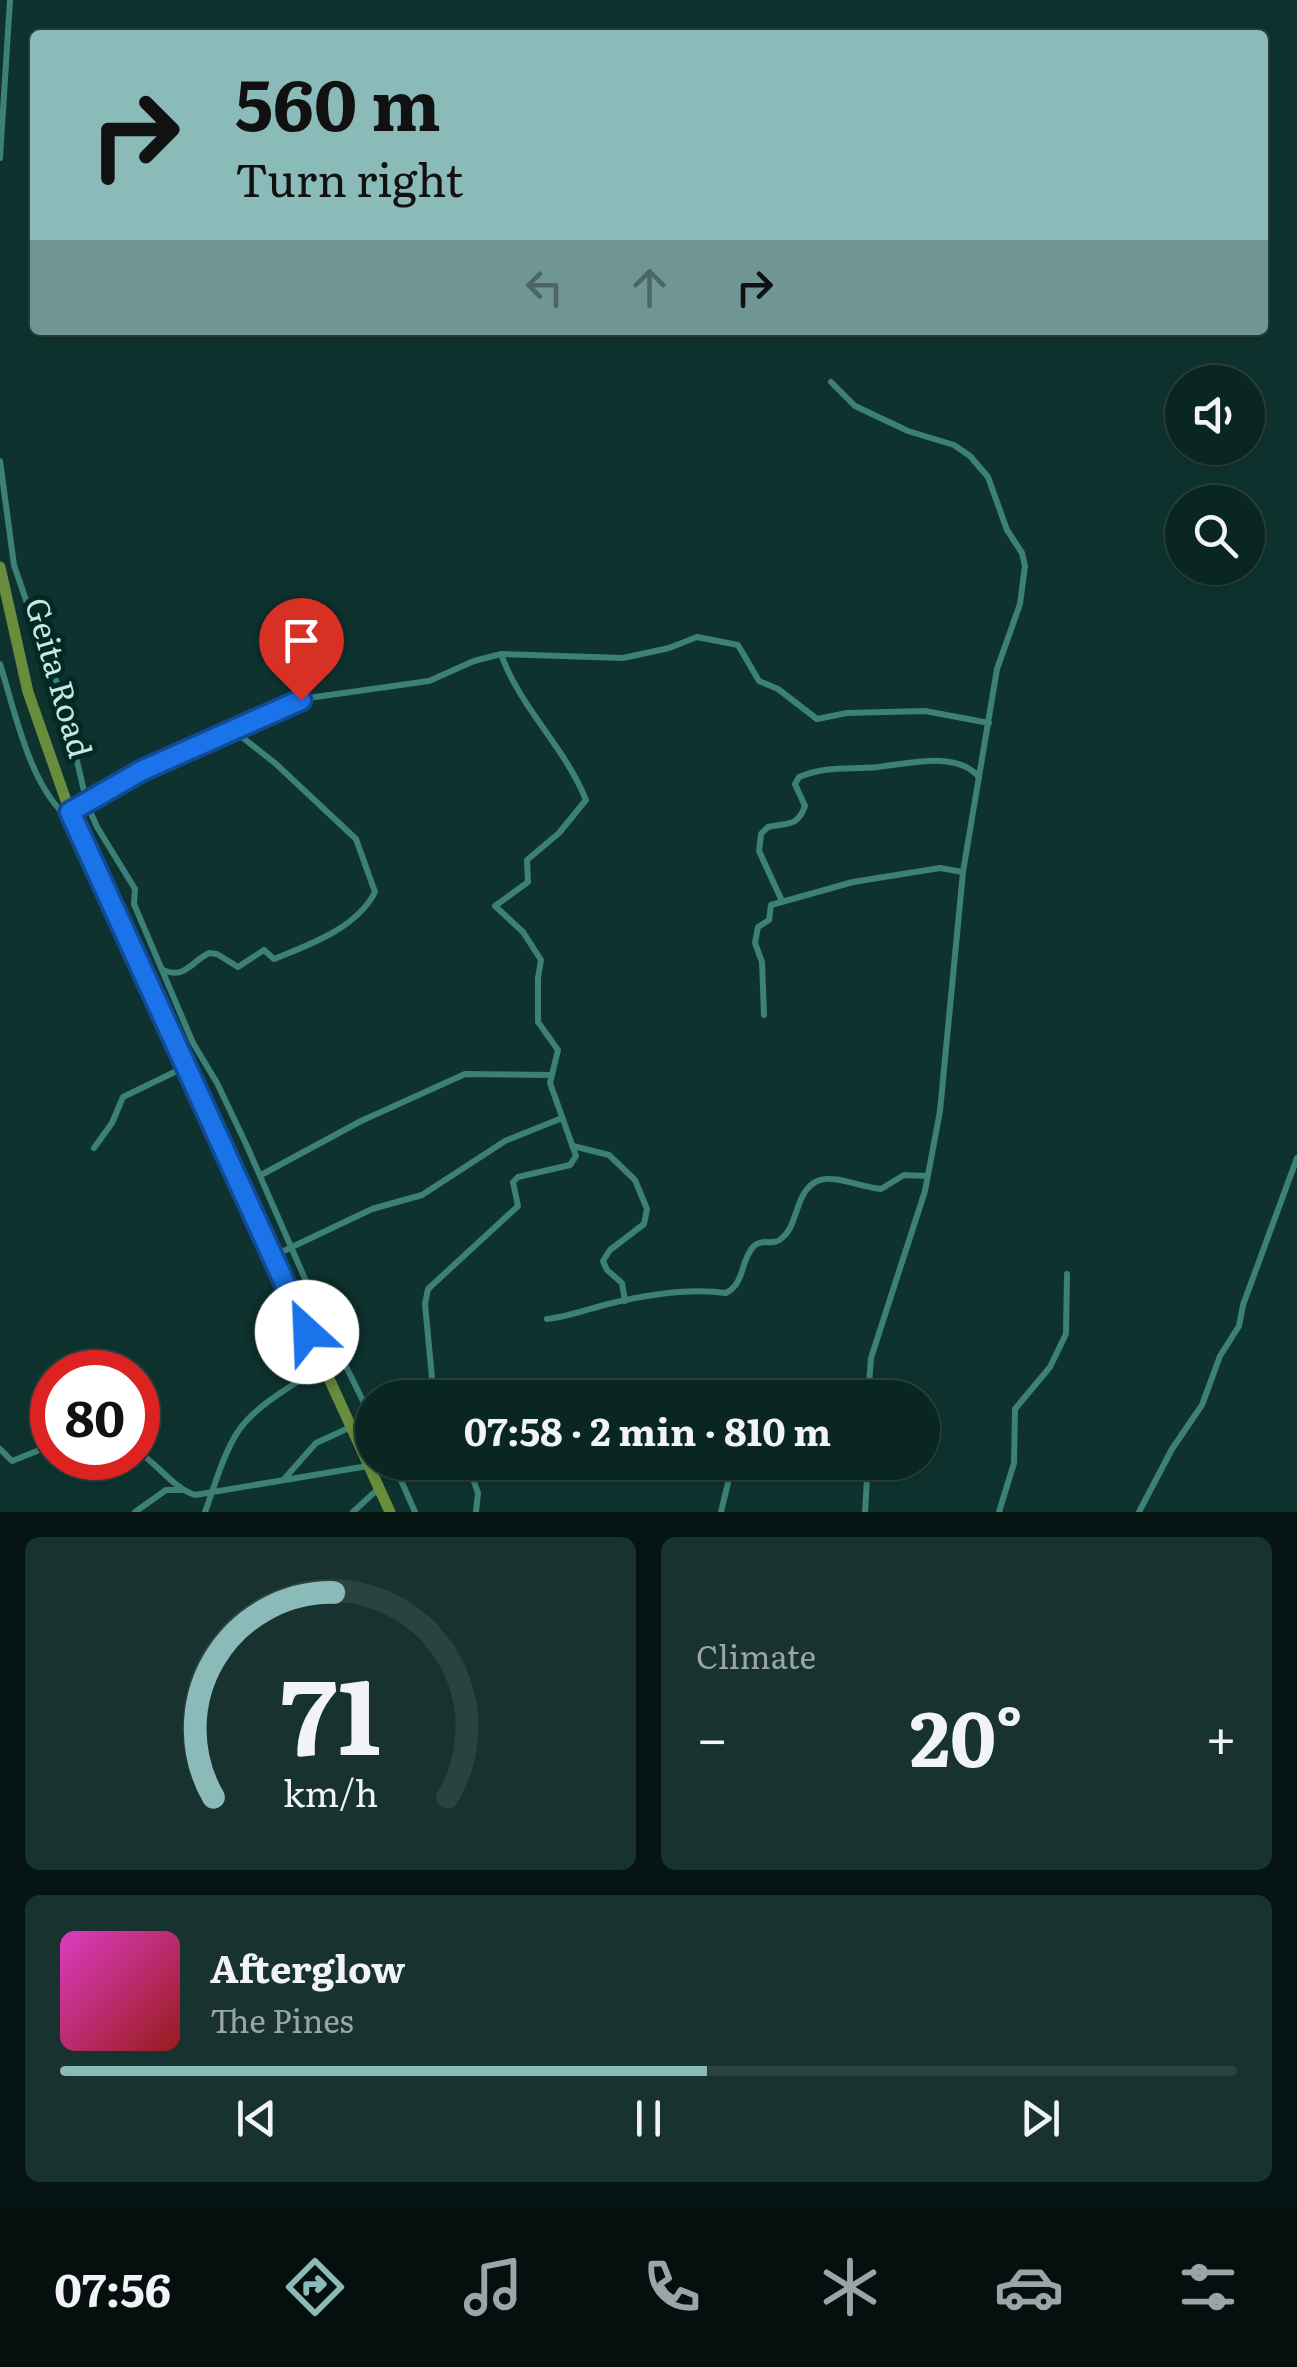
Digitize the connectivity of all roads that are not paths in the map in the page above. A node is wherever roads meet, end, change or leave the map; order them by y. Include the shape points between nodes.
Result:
1 (10, 0) edge
2 (0, 158) edge
3 (831, 382) dead end
4 (0, 461) edge
5 (0, 567) edge
6 (501, 654) junction
7 (0, 664) edge
8 (989, 723) junction
9 (234, 730) junction
10 (980, 778) junction
11 (87, 804) junction
12 (73, 818) junction
13 (964, 872) junction
14 (782, 901) junction
15 (162, 969) junction
16 (764, 1016) dead end
17 (186, 1066) junction
18 (552, 1075) junction
19 (563, 1118) junction
20 (573, 1146) junction
21 (94, 1148) dead end
22 (1297, 1158) edge
23 (261, 1175) junction
24 (928, 1176) junction
25 (292, 1248) junction
26 (272, 1257) junction
27 (1067, 1274) dead end
28 (625, 1301) junction
29 (547, 1319) dead end
30 (322, 1365) junction
31 (431, 1380) edge
32 (869, 1380) edge
33 (355, 1383) edge
34 (351, 1427) junction
35 (355, 1436) edge
36 (0, 1449) edge
37 (30, 1453) edge
38 (160, 1468) edge
39 (355, 1468) edge
40 (284, 1479) junction
41 (376, 1480) edge
42 (401, 1480) edge
43 (473, 1480) edge
44 (729, 1480) edge
45 (867, 1480) edge
46 (380, 1488) junction
47 (182, 1490) junction
48 (212, 1492) junction
49 (136, 1512) edge
50 (205, 1512) edge
51 (353, 1512) edge
52 (390, 1512) edge
53 (415, 1512) edge
54 (476, 1512) edge
55 (721, 1512) edge
56 (864, 1512) edge
57 (999, 1512) edge
58 (1139, 1512) edge

1 - 2 street
3 - 8 street via 855,406 954,445 988,477 1025,566
4 - 11 street via 10,546 73,722
5 - 12 highway, Geita Road via 28,692
6 - 8 street via 624,658 697,636 738,645 759,681 817,719 925,711
6 - 9 street via 428,680 301,700
6 - 18 street via 586,800 527,860 528,882 495,906 542,960 538,1022 560,1055
7 - 12 street via 36,771 59,810
8 - 10 street
9 - 11 street via 141,771
9 - 15 street via 356,839 374,896 324,938 276,958 264,950 238,967 209,953 186,971
10 - 13 street
10 - 14 street via 971,769 928,761 832,767 800,776 796,784 805,806 799,819 768,827 758,845
11 - 12 street
11 - 15 street via 134,889
12 - 17 highway, Geita Road
13 - 14 street via 909,872
13 - 24 street
14 - 16 street via 756,930
15 - 23 street
17 - 21 street via 122,1098
17 - 26 highway, Geita Road
18 - 19 street
18 - 23 street via 465,1074
19 - 20 street
19 - 25 street via 504,1141 422,1195 372,1209
20 - 28 street via 609,1155 644,1198 644,1224 603,1261 622,1283
20 - 31 street via 570,1165 518,1177 518,1206 428,1289
22 - 58 street via 1240,1326
23 - 25 street
24 - 28 street via 904,1175 881,1189 813,1180 785,1236 753,1247 732,1290
24 - 32 street via 870,1358
25 - 26 street
25 - 33 street
26 - 30 highway, Geita Road
27 - 57 street via 1066,1334 1050,1367 1015,1409 1014,1463
28 - 29 street
30 - 34 highway, Geita Road
30 - 48 street via 241,1428
34 - 35 highway, Geita Road
34 - 40 street via 316,1443
36 - 37 street via 12,1461
38 - 47 street
39 - 40 street
40 - 48 street
41 - 46 highway, Geita Road
42 - 53 street
43 - 54 street
44 - 55 street
45 - 56 street
46 - 51 street
46 - 52 highway, Geita Road
47 - 48 street
47 - 49 street via 166,1490
48 - 50 street

